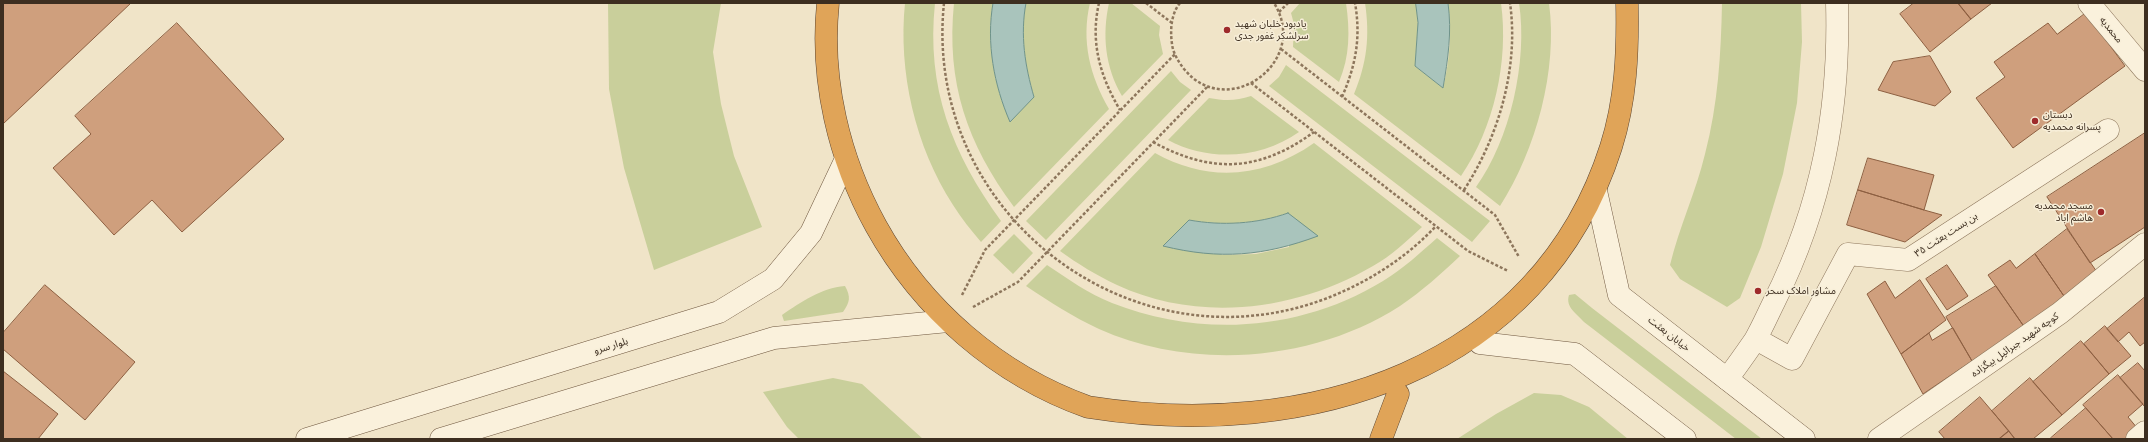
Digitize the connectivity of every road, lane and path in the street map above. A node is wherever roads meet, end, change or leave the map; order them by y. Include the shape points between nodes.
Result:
1 (828, 3) edge
2 (944, 3) edge
3 (1099, 3) edge
4 (1146, 3) edge
5 (1180, 3) edge
6 (1274, 3) edge
7 (1288, 3) edge
8 (1355, 3) edge
9 (1510, 3) edge
10 (1627, 3) edge
11 (1838, 3) edge
12 (2089, 3) edge
13 (1279, 12) junction
14 (1172, 23) junction
15 (1281, 49) junction
16 (1175, 54) junction
17 (2141, 56) edge
18 (1250, 84) junction
19 (1208, 86) junction
20 (1342, 97) junction
21 (1120, 110) junction
22 (2108, 130) dead end
23 (1314, 132) junction
24 (1153, 142) junction
25 (846, 159) junction
26 (1464, 190) junction
27 (1596, 190) junction
28 (1014, 221) junction
29 (1436, 226) junction
30 (2145, 244) edge
31 (1046, 252) junction
32 (1537, 286) junction
33 (948, 321) junction
34 (1756, 339) junction
35 (1480, 343) junction
36 (1727, 380) junction
37 (1398, 394) junction
38 (1114, 417) junction
39 (1320, 421) dead end
40 (1265, 431) dead end
41 (2145, 432) edge
42 (1131, 433) dead end
43 (307, 439) edge
44 (441, 439) edge
45 (1381, 439) edge
46 (1685, 439) edge
47 (1804, 439) edge
48 (1879, 439) edge
49 (2137, 439) edge

1 - 25 highway via 827,65 834,113
2 - 28 path via 943,55 948,89 957,122 970,155 986,184
3 - 21 path via 1095,42 1099,66 1107,88
4 - 14 path
5 - 14 path
6 - 13 path
7 - 13 path
8 - 20 path via 1359,24 1358,49 1353,72
9 - 26 path via 1512,45 1501,112 1489,144
10 - 27 highway via 1628,50 1623,98 1612,145
11 - 34 street via 1838,58 1830,132 1814,204 1789,272
12 - 17 street, محمدیه
13 - 15 path via 1283,32
14 - 16 path via 1171,34
15 - 18 path via 1268,72
15 - 20 path
16 - 19 path via 1188,73
16 - 21 path
18 - 19 path via 1228,89
18 - 23 path
19 - 24 path
20 - 26 path
21 - 28 path
22 - 34 street, بن بست بعثت ۳۵ via 1908,260 1848,254 1792,359
23 - 24 path via 1293,147 1271,157 1247,163 1199,162
23 - 29 path
24 - 31 path
25 - 33 highway via 864,204 887,246 916,285
25 - 43 street, بلوار سرو via 811,233 778,273 773,279 719,312
26 - 32 path via 1495,215
27 - 32 highway via 1574,233
27 - 36 street, خیابان بعثت via 1620,295
28 - 31 path
28 - 33 path via 985,250
29 - 31 path via 1407,253 1349,290 1283,311 1249,316 1208,316 1147,306 1084,279
29 - 32 path via 1468,251
30 - 48 street, کوچه شهید جبرائیل بیگزاده via 2060,314
31 - 33 path via 1018,282
32 - 35 highway via 1516,311
33 - 38 highway via 985,352 1025,379 1069,400
33 - 44 street via 774,338
34 - 36 street
35 - 37 highway via 1441,371
35 - 46 street via 1575,354
36 - 47 street, خیابان بعثت
37 - 39 highway via 1353,413
37 - 45 highway
38 - 40 highway via 1162,428 1210,432
38 - 42 highway
41 - 49 street

